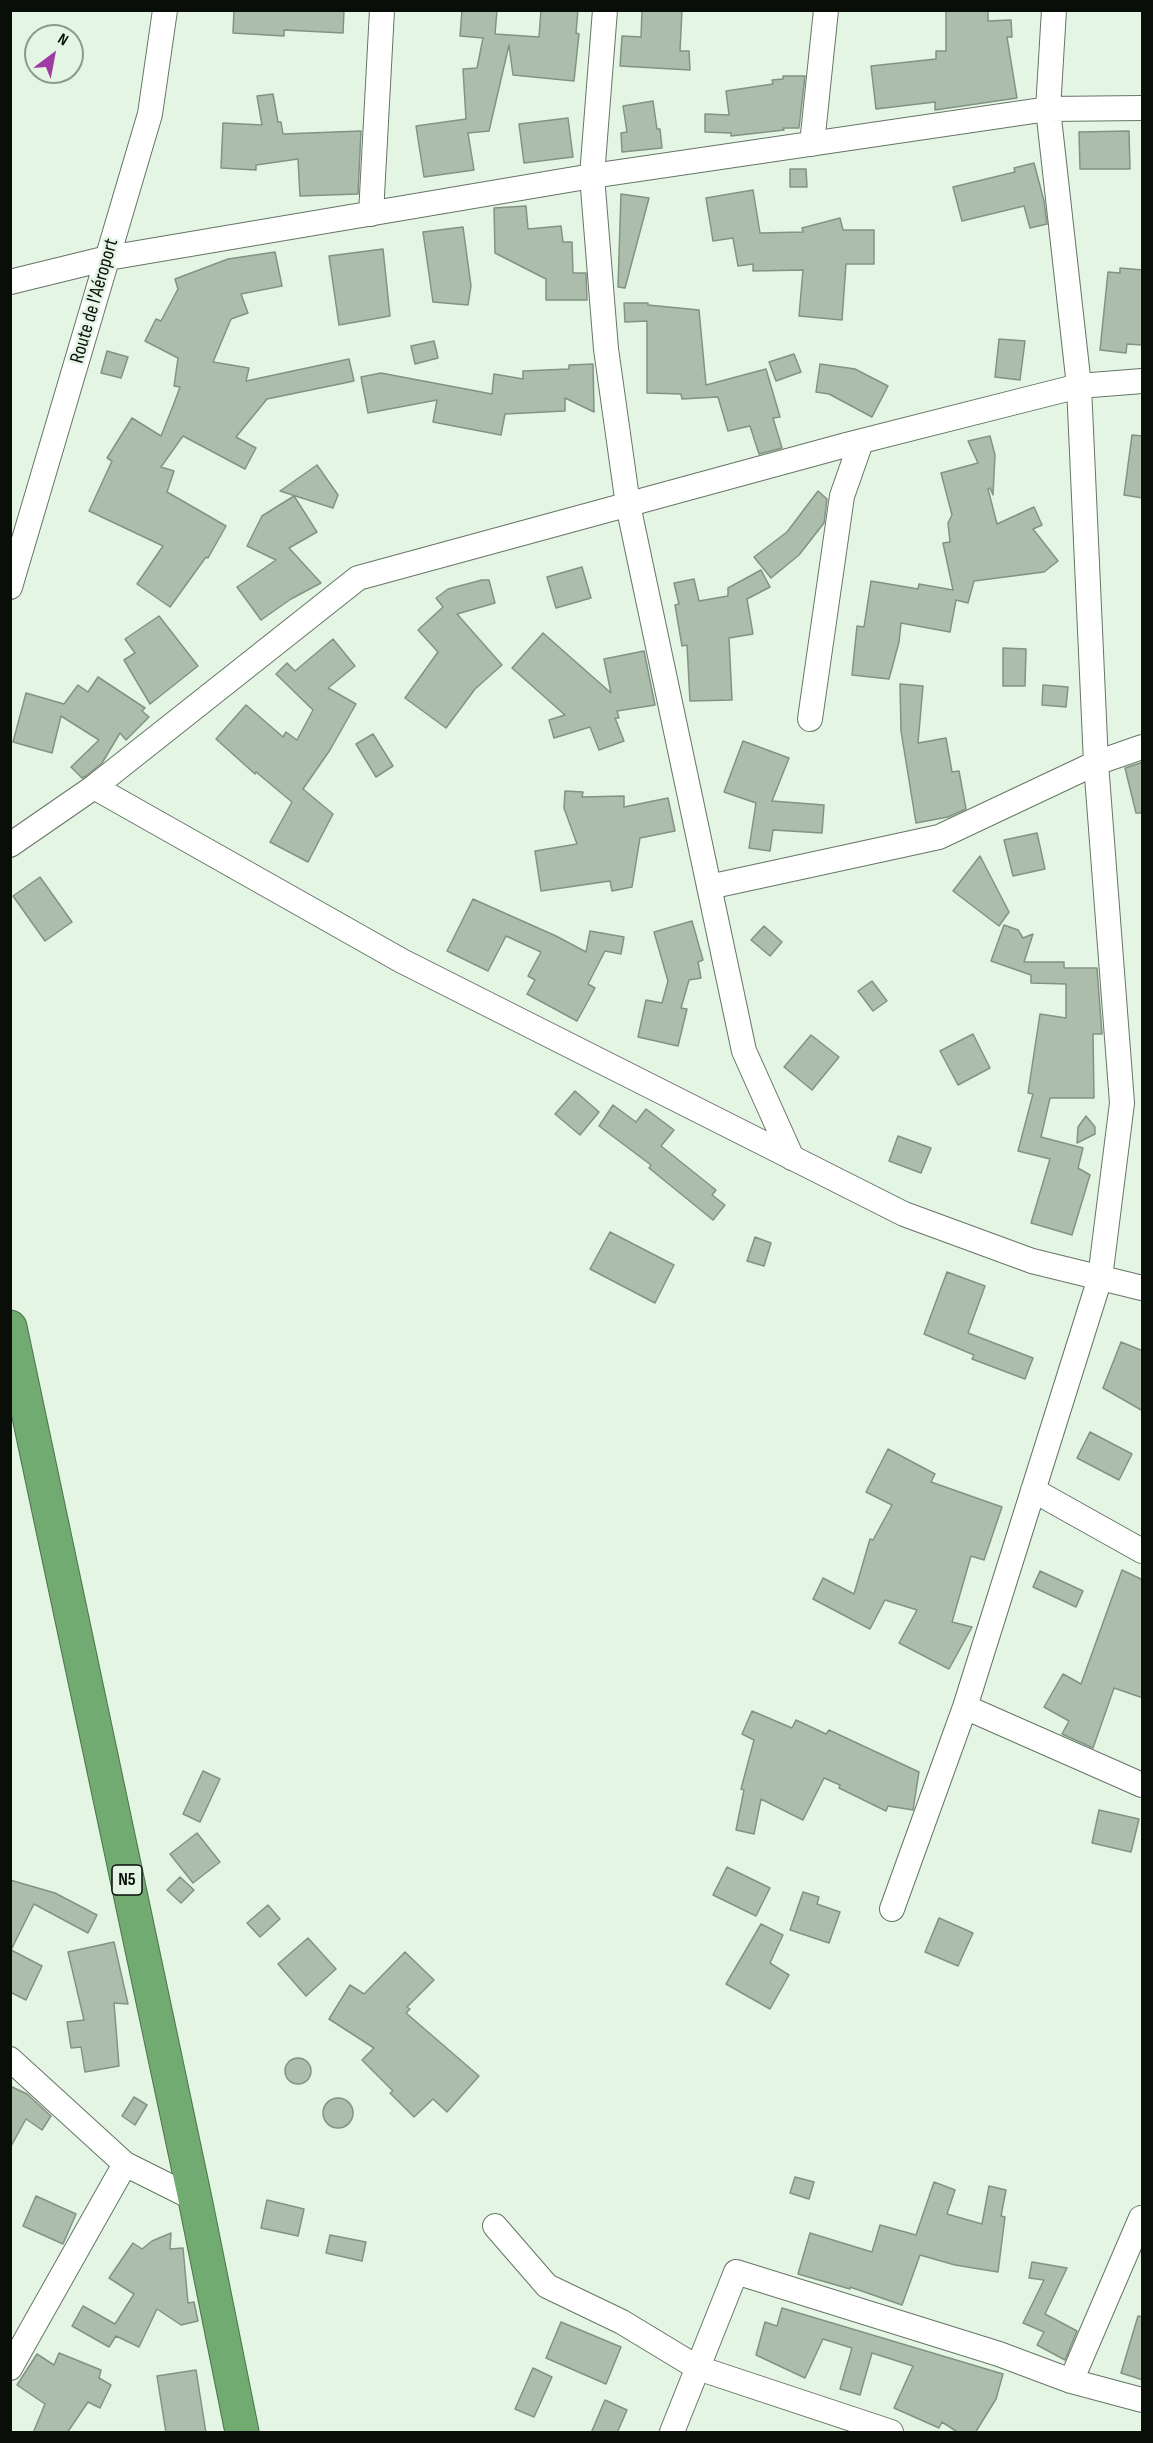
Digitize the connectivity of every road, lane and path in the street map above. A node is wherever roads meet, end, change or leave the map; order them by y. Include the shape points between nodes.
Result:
1 (165, 10) edge
2 (382, 10) edge
3 (605, 10) edge
4 (826, 10) edge
5 (1054, 10) edge
6 (1143, 108) edge
7 (1048, 109) junction
8 (812, 144) junction
9 (591, 176) junction
10 (371, 214) junction
11 (108, 258) junction
12 (10, 282) edge
13 (1143, 381) edge
14 (1079, 386) junction
15 (861, 442) junction
16 (628, 505) junction
17 (10, 587) edge
18 (810, 719) dead end
19 (1143, 747) edge
20 (1096, 763) junction
21 (94, 787) junction
22 (10, 845) edge
23 (709, 887) junction
24 (792, 1158) junction
25 (1100, 1278) junction
26 (1143, 1288) edge
27 (13, 1346) edge
28 (1033, 1490) junction
29 (1143, 1551) edge
30 (965, 1707) junction
31 (1143, 1785) edge
32 (892, 1909) dead end
33 (10, 2059) edge
34 (125, 2164) junction
35 (195, 2199) junction
36 (1141, 2218) dead end
37 (495, 2226) dead end
38 (10, 2368) edge
39 (698, 2368) junction
40 (1071, 2381) junction
41 (1143, 2400) edge
42 (242, 2433) edge
43 (672, 2433) edge
44 (891, 2433) edge

1 - 11 street, Route de l'Aéroport via 150,114
2 - 10 street
3 - 9 street
4 - 8 street
5 - 7 street
6 - 7 street
7 - 8 street
7 - 14 street
8 - 9 street
9 - 10 street
9 - 16 street via 606,349
10 - 11 street
11 - 12 street
11 - 17 street, Route de l'Aéroport
13 - 14 street
14 - 15 street
14 - 20 street
15 - 16 street
15 - 18 street via 842,496
16 - 21 street via 358,578
16 - 23 street
19 - 20 street
20 - 23 street via 939,837
20 - 25 street via 1122,1103
21 - 22 street
21 - 24 street via 402,961
23 - 24 street via 744,1051
24 - 25 street via 904,1214 1032,1261
25 - 26 street
25 - 28 street
27 - 35 highway, N5
28 - 29 street
28 - 30 street
30 - 31 street
30 - 32 street
33 - 34 street
34 - 35 street
34 - 38 street
35 - 42 highway, N5
36 - 40 street
37 - 39 street via 547,2286 622,2322
39 - 40 street via 736,2272 999,2354
39 - 43 street
39 - 44 street
40 - 41 street

